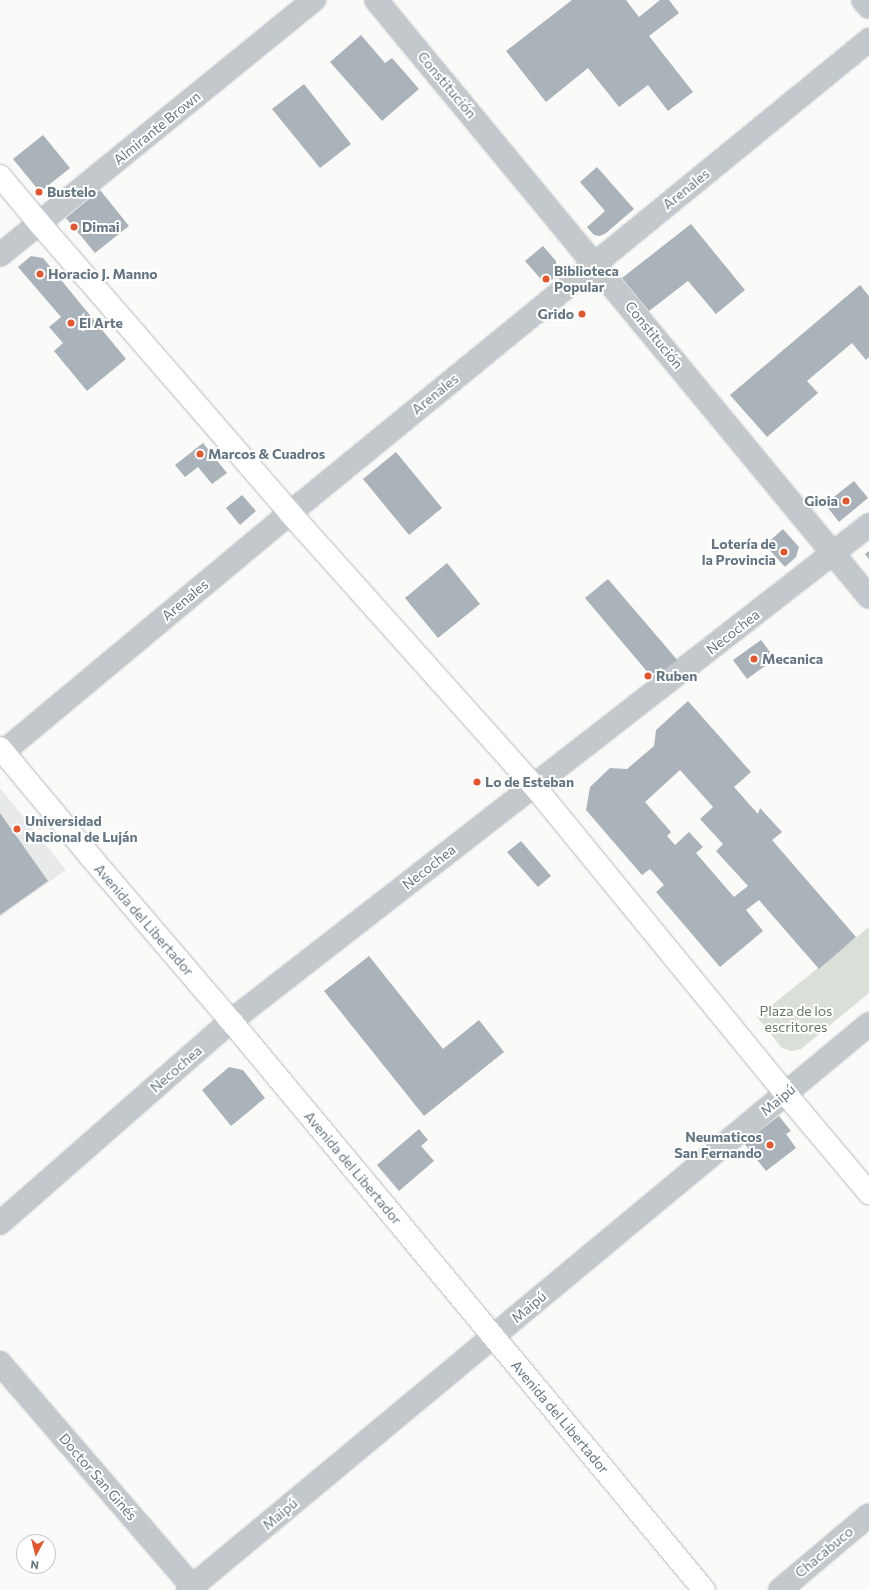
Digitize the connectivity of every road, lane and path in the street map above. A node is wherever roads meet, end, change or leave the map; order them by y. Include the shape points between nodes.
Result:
1 (314, 0) edge
2 (376, 0) edge
3 (863, 0) edge
4 (869, 7) edge
5 (869, 40) edge
6 (0, 176) edge
7 (40, 224) junction
8 (0, 255) edge
9 (595, 264) junction
10 (290, 513) junction
11 (869, 526) edge
12 (834, 554) junction
13 (869, 597) edge
14 (2, 750) edge
15 (534, 786) junction
16 (231, 1021) junction
17 (869, 1024) edge
18 (785, 1094) junction
19 (869, 1193) edge
20 (0, 1223) edge
21 (493, 1337) junction
22 (0, 1363) edge
23 (869, 1515) edge
24 (192, 1589) edge
25 (704, 1590) edge
26 (780, 1590) edge

1 - 7 street, Almirante Brown
2 - 9 street, Constitución
3 - 4 street
5 - 9 street, Arenales
6 - 7 main road
7 - 8 street, Almirante Brown
7 - 10 main road
9 - 10 street, Arenales
9 - 12 street, Constitución
10 - 14 street, Arenales
10 - 15 main road
11 - 12 street, Necochea
12 - 13 street, Constitución
12 - 15 street, Necochea
14 - 16 main road, Avenida del Libertador
15 - 16 street, Necochea
15 - 18 main road
16 - 20 street, Necochea
16 - 21 main road, Avenida del Libertador
17 - 18 street, Maipú
18 - 19 main road
18 - 21 street, Maipú
21 - 24 street, Maipú
21 - 25 main road, Avenida del Libertador
22 - 24 street, Doctor San Ginés
23 - 26 street, Chacabuco

